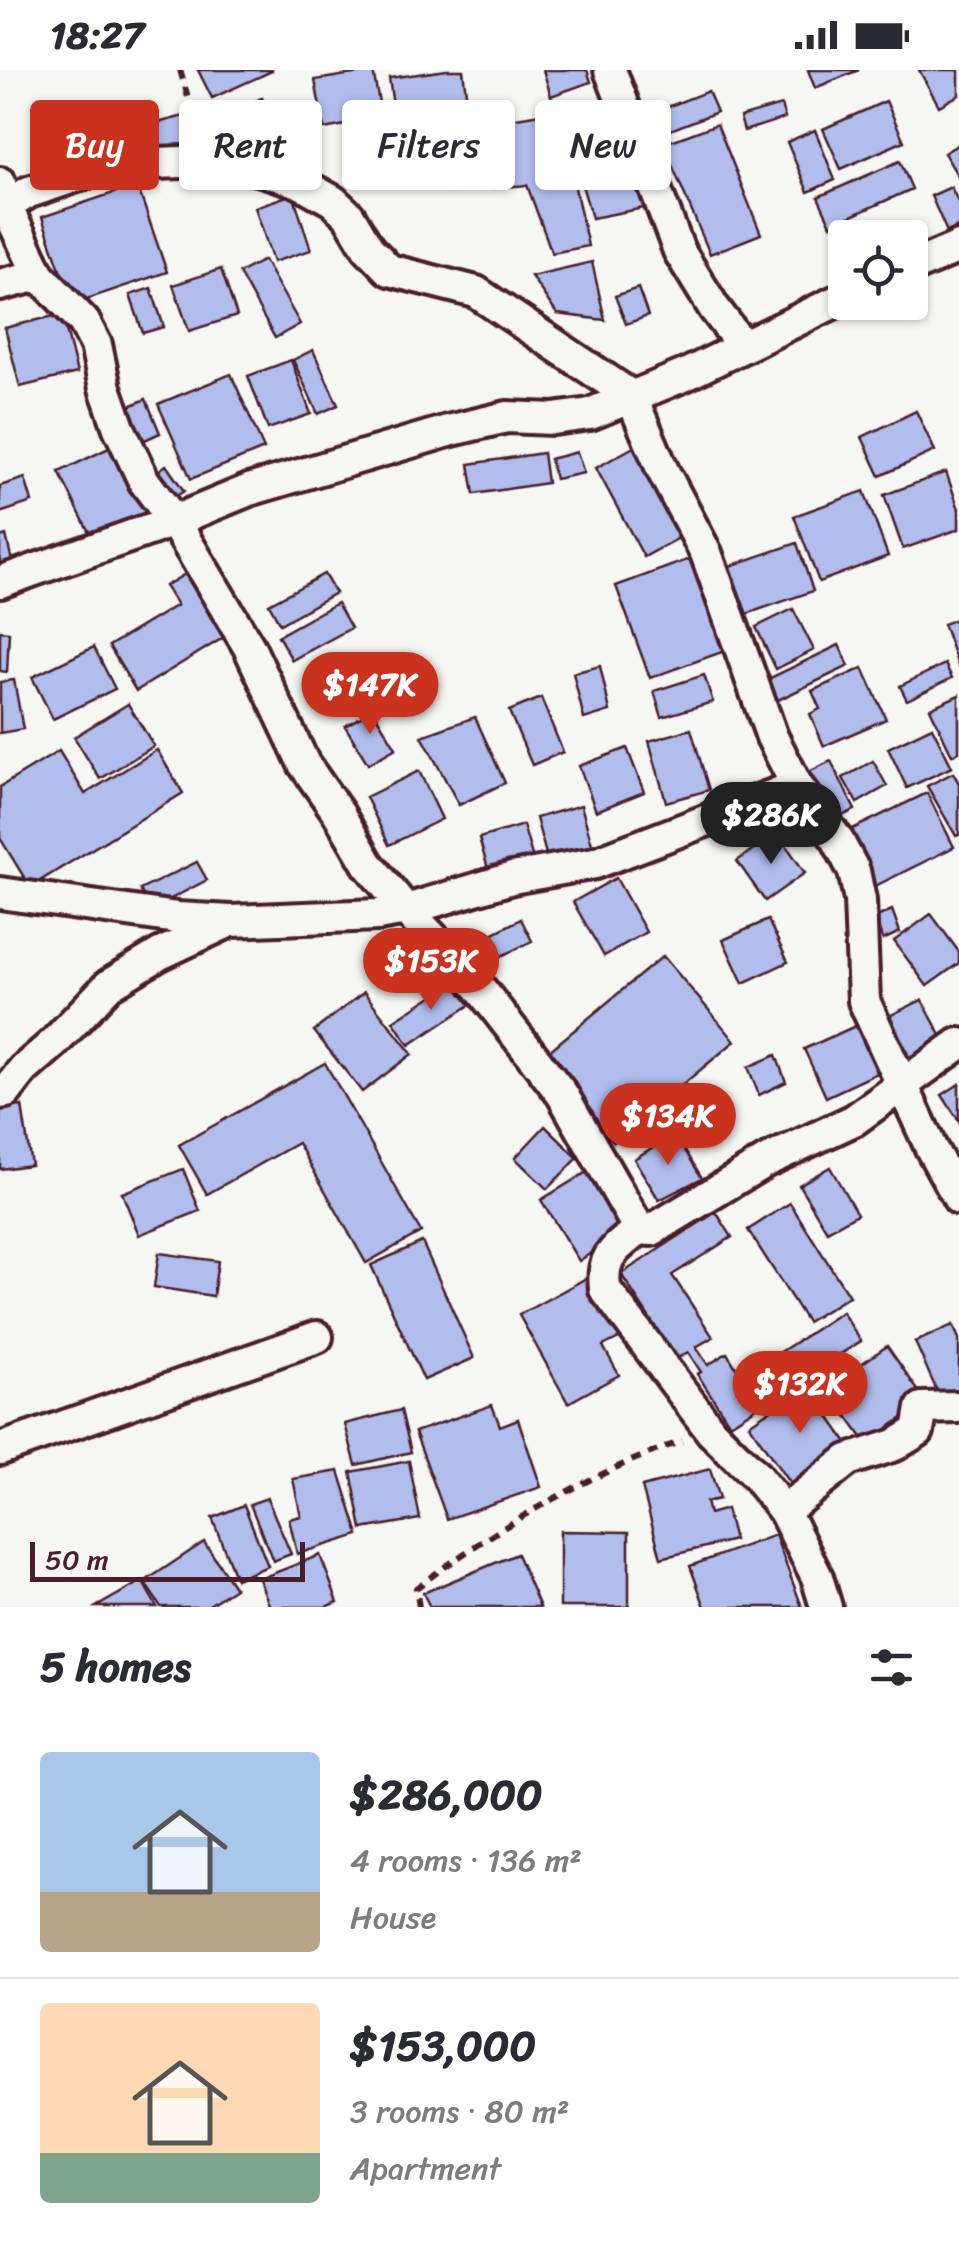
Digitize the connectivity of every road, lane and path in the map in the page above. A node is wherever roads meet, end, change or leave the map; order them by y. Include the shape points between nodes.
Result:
1 (180, 70) edge
2 (610, 70) edge
3 (189, 100) edge
4 (179, 162) edge
5 (314, 190) edge
6 (3, 194) edge
7 (959, 247) edge
8 (928, 260) edge
9 (39, 275) junction
10 (0, 285) edge
11 (828, 305) edge
12 (742, 345) junction
13 (632, 396) junction
14 (174, 521) junction
15 (0, 582) edge
16 (797, 786) junction
17 (0, 893) edge
18 (406, 910) junction
19 (231, 921) junction
20 (959, 1044) edge
21 (902, 1085) junction
22 (0, 1093) edge
23 (959, 1199) edge
24 (639, 1228) junction
25 (317, 1337) dead end
26 (959, 1407) edge
27 (711, 1431) junction
28 (0, 1449) edge
29 (784, 1511) junction
30 (419, 1607) edge
31 (826, 1607) edge

1 - 3 path
2 - 12 street via 680,251
4 - 6 street via 110,165
5 - 13 street via 349,216 389,270 476,292
6 - 9 street
7 - 8 street
9 - 10 street
9 - 14 street via 84,322 119,428 144,481
11 - 12 street
12 - 13 street
13 - 14 street via 590,414 506,417 448,432 249,490
13 - 16 street via 706,553 772,737
14 - 15 street
14 - 18 street via 249,647 304,764
16 - 18 street via 595,863 512,878
16 - 21 street via 854,871 864,1002
17 - 19 street via 129,914
18 - 19 street
18 - 24 street via 472,978 562,1094
19 - 22 street via 109,985
20 - 21 street
21 - 23 street
21 - 24 street via 854,1120 766,1160 652,1230
24 - 27 street via 611,1252 605,1289
25 - 28 street
26 - 29 street via 922,1408 918,1431 848,1460
27 - 29 street
27 - 30 path via 509,1523 416,1588
29 - 31 street

